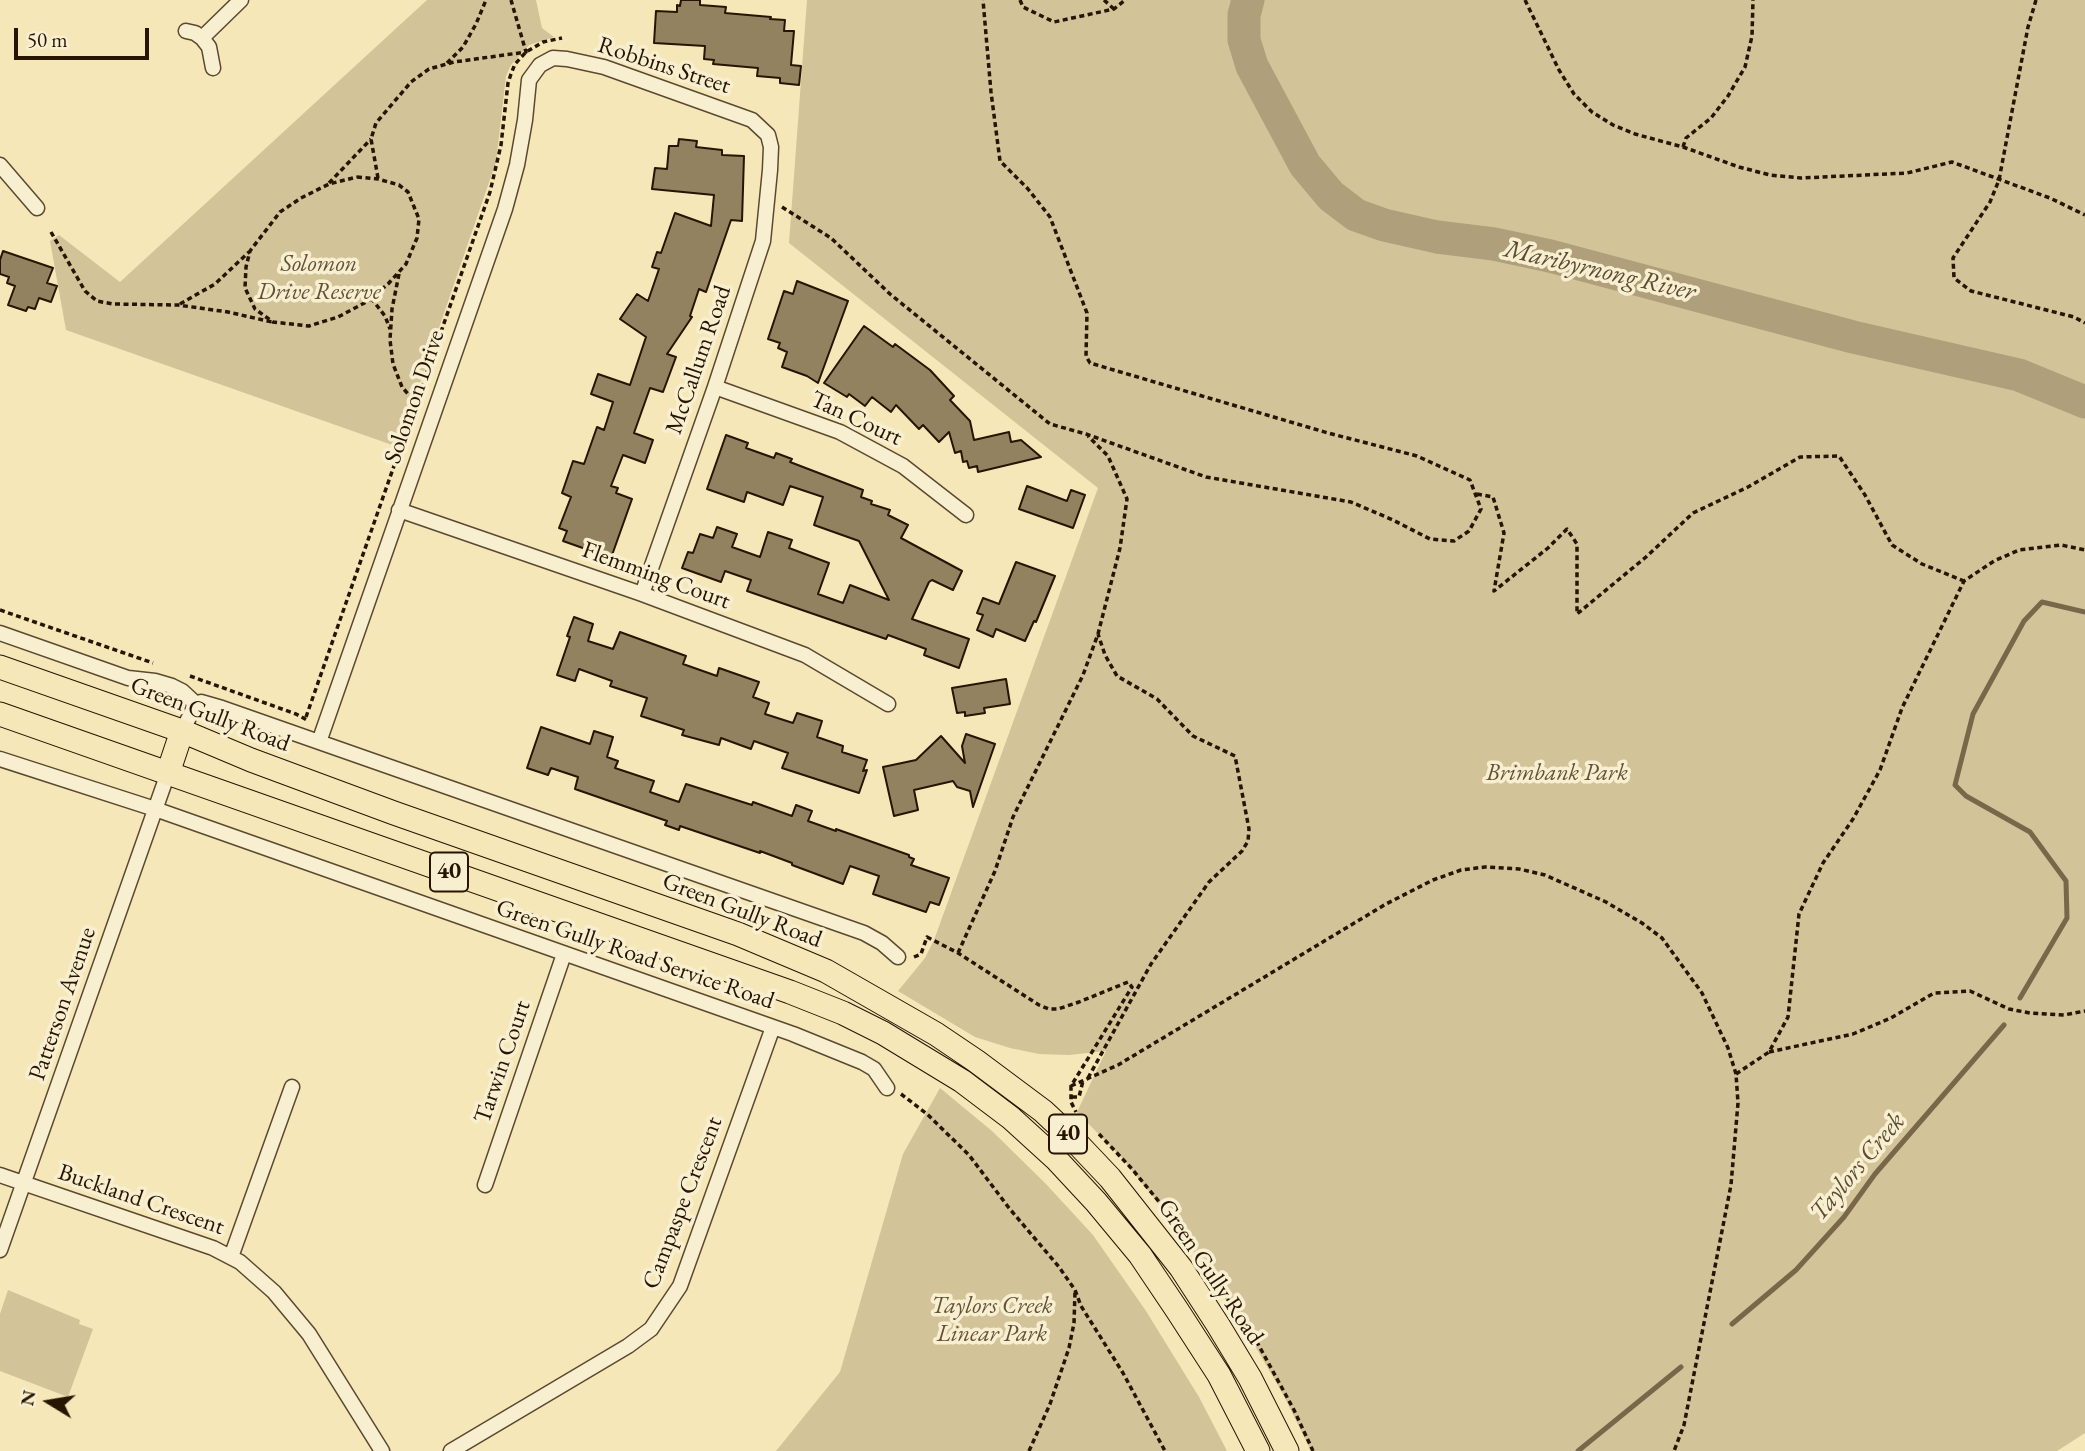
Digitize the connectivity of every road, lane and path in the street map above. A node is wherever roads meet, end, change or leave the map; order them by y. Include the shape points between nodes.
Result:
1 (241, 0) edge
2 (486, 0) edge
3 (511, 0) edge
4 (983, 0) edge
5 (1020, 0) edge
6 (1104, 0) edge
7 (1125, 0) edge
8 (1525, 0) edge
9 (1753, 0) edge
10 (2036, 0) edge
11 (1114, 9) junction
12 (186, 31) dead end
13 (202, 38) junction
14 (562, 38) dead end
15 (526, 52) junction
16 (445, 65) junction
17 (540, 65) joint
18 (213, 68) dead end
19 (768, 135) joint
20 (371, 139) junction
21 (1683, 147) junction
22 (0, 165) edge
23 (378, 178) junction
24 (1999, 180) junction
25 (329, 184) junction
26 (767, 198) junction
27 (37, 208) dead end
28 (2085, 215) edge
29 (51, 232) dead end
30 (250, 251) junction
31 (399, 272) junction
32 (371, 299) junction
33 (178, 305) junction
34 (273, 322) junction
35 (2085, 323) edge
36 (390, 331) junction
37 (715, 387) junction
38 (416, 403) junction
39 (1086, 434) junction
40 (1475, 493) junction
41 (399, 510) junction
42 (966, 515) dead end
43 (2085, 550) edge
44 (1964, 580) junction
45 (642, 594) junction
46 (0, 633) edge
47 (1098, 634) junction
48 (0, 667) edge
49 (196, 704) junction
50 (888, 704) dead end
51 (0, 714) edge
52 (306, 718) dead end
53 (182, 731) junction
54 (319, 741) junction
55 (0, 759) edge
56 (168, 773) junction
57 (155, 809) junction
58 (958, 953) junction
59 (564, 954) junction
60 (898, 957) joint
61 (2085, 1011) edge
62 (773, 1027) junction
63 (1769, 1052) junction
64 (1080, 1071) dead end
65 (1736, 1074) junction
66 (1085, 1080) junction
67 (1071, 1086) dead end
68 (292, 1087) dead end
69 (887, 1088) joint
70 (1072, 1097) dead end
71 (0, 1175) edge
72 (24, 1184) junction
73 (485, 1185) dead end
74 (0, 1250) edge
75 (231, 1256) junction
76 (1075, 1290) junction
77 (382, 1451) edge
78 (451, 1451) edge
79 (1029, 1451) edge
80 (1165, 1451) edge
81 (1258, 1451) edge
82 (1287, 1451) edge
83 (1674, 1451) edge

1 - 13 street
2 - 16 path via 463,47
3 - 15 path
4 - 40 path via 1000,162 1050,217 1087,313 1086,356 1090,363 1417,457 1470,480
5 - 11 path via 1023,7 1055,22
6 - 11 path
7 - 11 path
8 - 21 path via 1559,70 1592,112 1635,134
9 - 21 path via 1745,68 1711,118 1686,138
10 - 24 path
12 - 13 street
13 - 18 street
14 - 15 path
15 - 16 path
15 - 38 path via 508,83 490,192
16 - 20 path via 429,69 411,82 376,122
17 - 19 street, Robbins Street via 560,58 604,68 752,120
17 - 41 street, Solomon Drive via 528,80 517,165 505,209
19 - 26 street, McCallum Road
20 - 23 path
20 - 25 path
21 - 24 path via 1770,175 1907,173 1952,162
22 - 27 street
23 - 25 path via 357,177
23 - 31 path via 408,192 419,219 417,238
24 - 28 path
24 - 35 path via 1953,258 1954,278 1971,291
25 - 30 path via 280,212
26 - 37 street, McCallum Road via 763,241
26 - 39 path via 831,238 890,294 1050,424
29 - 33 path via 85,291 97,301
30 - 33 path via 215,284
30 - 34 path via 245,288 255,309
31 - 32 path
31 - 36 path
32 - 34 path via 309,326
32 - 36 path
33 - 34 path
36 - 38 path via 401,387
37 - 42 street, Tan Court via 840,432 903,466
37 - 45 street, McCallum Road
38 - 52 path
39 - 40 path via 1206,477 1351,502 1430,539 1454,541 1469,531 1482,509
39 - 47 path via 1108,456 1127,499
40 - 44 path via 1493,497 1504,533 1494,591 1567,528 1577,544 1577,614 1693,513 1800,457 1839,456 1892,545 1922,564
41 - 45 street, Flemming Court
41 - 54 street, Solomon Drive
43 - 44 path via 2061,545 2019,550
44 - 63 path via 1902,708 1880,770 1823,863 1799,914 1788,1017
45 - 50 street, Flemming Court via 805,655
46 - 49 street via 128,678 172,686
47 - 58 path via 1083,675 1013,817 995,871
47 - 66 path via 1117,676 1157,699 1192,736 1235,756 1249,829 1242,851 1209,883 1152,964
48 - 53 main road, Green Gully Road / 40
49 - 53 street
49 - 54 street via 222,708
51 - 56 main road, Green Gully Road / 40
53 - 56 main road
53 - 82 main road, Green Gully Road / 40 via 381,808 738,934 826,971 946,1041 1043,1111 1110,1178 1181,1268 1250,1378
54 - 60 street via 864,933
55 - 57 street, Green Gully Road Service Road
56 - 57 street, Patterson Avenue
56 - 81 main road, Green Gully Road / 40 via 790,992 843,1013 921,1056 1011,1118 1096,1202 1177,1310 1219,1375
57 - 59 street, Green Gully Road Service Road
57 - 72 street, Patterson Avenue
58 - 60 path via 928,937 921,954
58 - 64 path via 1049,1009 1128,982 1132,987
59 - 62 street, Green Gully Road Service Road
59 - 73 street, Tarwin Court
61 - 63 path via 2030,1013 1970,991 1934,993 1853,1034
62 - 69 street, Green Gully Road Service Road via 862,1062 874,1069
62 - 78 street, Campaspe Crescent via 680,1286 651,1329
63 - 65 path
65 - 66 path via 1702,993 1662,938 1570,885 1519,869 1486,867 1433,880 1386,904 1118,1065
65 - 83 path via 1737,1130 1731,1185 1684,1425
66 - 67 path
66 - 70 path via 1079,1097
68 - 75 street
69 - 76 path via 911,1100 969,1155
71 - 72 street, Buckland Crescent
72 - 74 street, Patterson Avenue
72 - 75 street, Buckland Crescent
75 - 77 street, Buckland Crescent via 291,1310
76 - 79 path via 1069,1348
76 - 80 path

